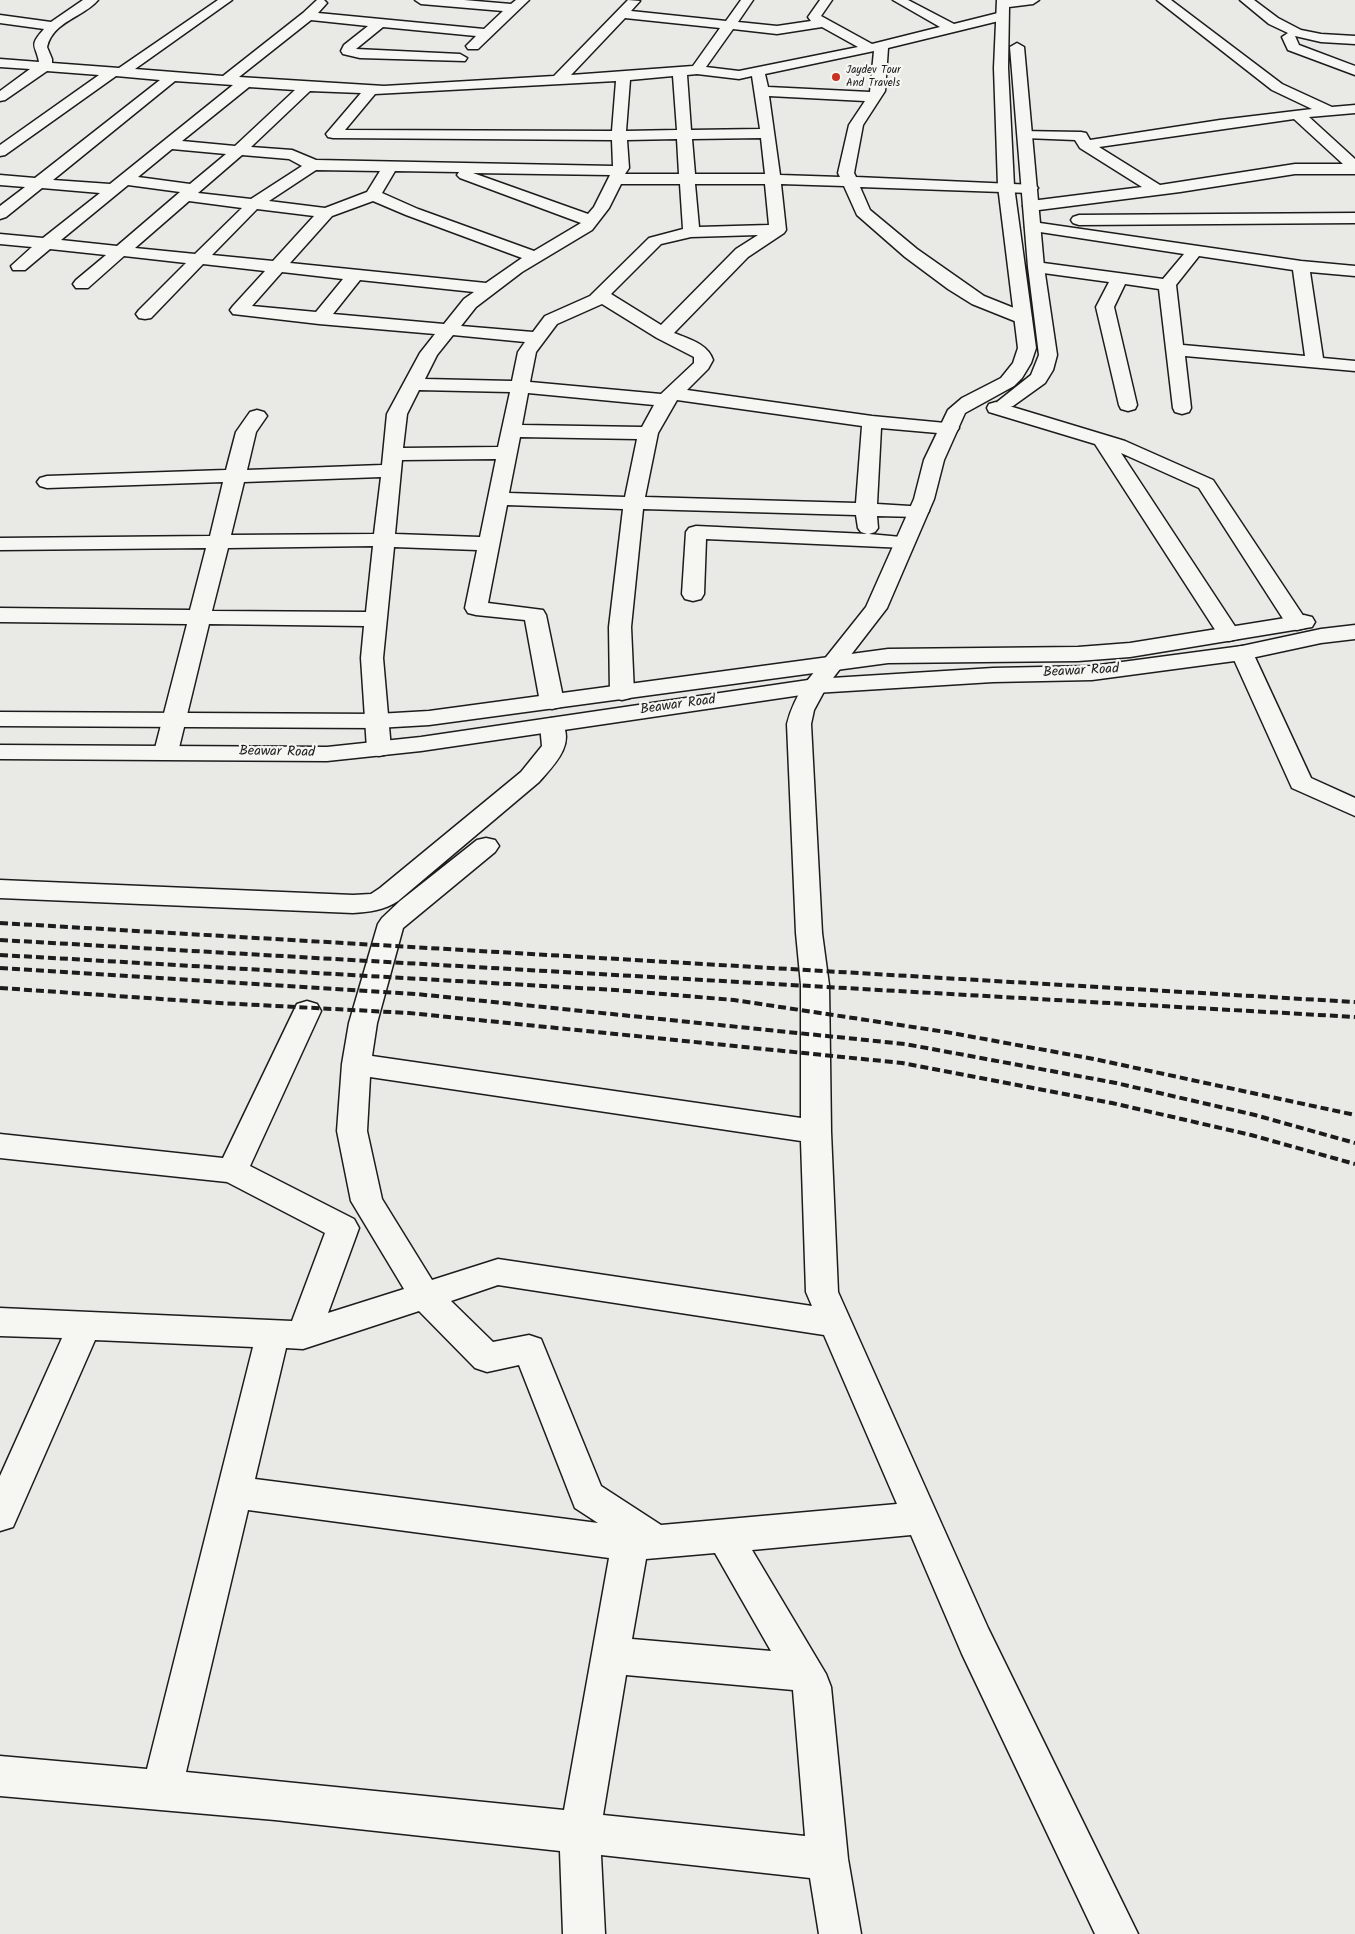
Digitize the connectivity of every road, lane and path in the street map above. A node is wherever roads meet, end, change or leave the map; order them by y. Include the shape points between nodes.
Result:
1 (67, 0) edge
2 (226, 0) edge
3 (324, 0) edge
4 (421, 0) edge
5 (635, 0) edge
6 (747, 0) edge
7 (826, 0) edge
8 (899, 0) edge
9 (1034, 0) edge
10 (1163, 0) edge
11 (1246, 0) edge
12 (90, 1) edge
13 (518, 4) edge
14 (1008, 5) edge
15 (16, 6) dead end
16 (622, 14) junction
17 (308, 16) junction
18 (0, 19) edge
19 (1270, 20) junction
20 (381, 22) junction
21 (823, 23) junction
22 (1308, 23) dead end
23 (729, 25) junction
24 (54, 26) junction
25 (188, 27) junction
26 (951, 28) junction
27 (1287, 30) junction
28 (486, 33) junction
29 (152, 36) dead end
30 (1355, 40) edge
31 (875, 47) junction
32 (460, 58) junction
33 (0, 63) edge
34 (43, 66) junction
35 (114, 68) junction
36 (697, 70) junction
37 (1355, 70) edge
38 (758, 71) junction
39 (680, 72) junction
40 (173, 76) junction
41 (623, 76) junction
42 (228, 79) junction
43 (559, 79) junction
44 (247, 81) junction
45 (307, 86) junction
46 (432, 89) junction
47 (372, 90) junction
48 (761, 91) junction
49 (875, 96) junction
50 (0, 97) edge
51 (1355, 109) edge
52 (1330, 111) junction
53 (1298, 114) junction
54 (9, 130) dead end
55 (27, 132) junction
56 (768, 133) junction
57 (683, 134) junction
58 (1025, 134) junction
59 (619, 135) junction
60 (167, 144) junction
61 (1085, 145) junction
62 (238, 150) junction
63 (0, 152) edge
64 (313, 165) junction
65 (391, 166) junction
66 (445, 167) junction
67 (1355, 168) edge
68 (617, 175) junction
69 (773, 179) junction
70 (0, 180) edge
71 (687, 181) junction
72 (849, 181) junction
73 (39, 183) junction
74 (118, 185) junction
75 (1006, 186) junction
76 (1030, 188) junction
77 (1158, 190) junction
78 (189, 193) junction
79 (373, 195) junction
80 (252, 205) junction
81 (326, 213) junction
82 (0, 214) edge
83 (1032, 218) junction
84 (1355, 218) edge
85 (1241, 219) junction
86 (591, 221) junction
87 (778, 230) junction
88 (691, 232) junction
89 (0, 240) edge
90 (46, 244) junction
91 (121, 251) junction
92 (1195, 251) junction
93 (535, 257) junction
94 (199, 259) junction
95 (1264, 260) junction
96 (19, 266) dead end
97 (1301, 266) junction
98 (277, 267) junction
99 (1036, 267) junction
100 (1355, 271) edge
101 (355, 275) junction
102 (1119, 278) junction
103 (82, 284) dead end
104 (1167, 285) junction
105 (487, 288) junction
106 (600, 295) junction
107 (145, 314) dead end
108 (1023, 318) junction
109 (319, 319) junction
110 (449, 329) junction
111 (663, 334) junction
112 (537, 338) junction
113 (1176, 350) junction
114 (1316, 363) junction
115 (1355, 366) edge
116 (413, 384) junction
117 (520, 387) junction
118 (670, 397) junction
119 (1128, 405) dead end
120 (996, 408) junction
121 (1182, 408) dead end
122 (257, 416) dead end
123 (871, 430) junction
124 (511, 431) junction
125 (947, 431) junction
126 (648, 433) junction
127 (1104, 443) junction
128 (507, 453) junction
129 (392, 462) junction
130 (234, 476) junction
131 (47, 482) dead end
132 (497, 499) junction
133 (634, 502) junction
134 (866, 509) junction
135 (919, 511) junction
136 (385, 540) junction
137 (869, 540) junction
138 (218, 542) junction
139 (905, 542) junction
140 (0, 544) edge
141 (489, 544) junction
142 (693, 594) dead end
143 (1355, 614) edge
144 (0, 615) edge
145 (199, 617) junction
146 (376, 619) junction
147 (1297, 624) junction
148 (1355, 632) edge
149 (1236, 644) junction
150 (823, 675) junction
151 (622, 693) junction
152 (552, 713) junction
153 (0, 719) edge
154 (174, 720) junction
155 (377, 721) junction
156 (379, 749) junction
157 (0, 752) edge
158 (166, 752) junction
159 (1355, 808) edge
160 (486, 846) dead end
161 (0, 889) edge
162 (307, 1011) dead end
163 (356, 1064) junction
164 (816, 1132) junction
165 (0, 1146) edge
166 (232, 1171) junction
167 (424, 1296) junction
168 (0, 1322) edge
169 (835, 1322) junction
170 (85, 1325) junction
171 (288, 1334) junction
172 (235, 1492) junction
173 (0, 1515) edge
174 (920, 1518) junction
175 (724, 1535) junction
176 (644, 1543) junction
177 (611, 1655) junction
178 (804, 1673) junction
179 (0, 1776) edge
180 (162, 1790) junction
181 (580, 1832) junction
182 (827, 1859) junction
183 (584, 1934) edge
184 (840, 1934) edge
185 (1117, 1934) edge

1 - 12 street
2 - 25 street
3 - 17 street
4 - 13 street
5 - 16 street
6 - 23 street
7 - 21 street via 814,18
8 - 26 street
9 - 14 street
10 - 52 street via 1277,87
11 - 19 street
12 - 24 street
13 - 28 street
14 - 26 street
14 - 58 street
14 - 75 street via 1001,68
15 - 18 street
16 - 23 street
16 - 43 street
17 - 20 street
17 - 42 street
18 - 24 street
19 - 22 street
19 - 27 street
20 - 28 street
20 - 32 street via 348,51
21 - 23 street via 777,30
21 - 31 street
23 - 36 street
24 - 34 street via 40,44 46,61
25 - 29 street
25 - 35 street
26 - 31 street
27 - 30 street via 1311,38
27 - 37 street via 1293,48
28 - 32 street
31 - 38 street
31 - 49 street via 878,91
32 - 46 street
33 - 34 street
34 - 35 street
34 - 50 street
35 - 40 street
35 - 55 street
36 - 38 street via 739,75
36 - 39 street
38 - 48 street
39 - 41 street
39 - 57 street
40 - 42 street
40 - 73 street
41 - 43 street
41 - 59 street
42 - 44 street
43 - 46 street
44 - 45 street
44 - 60 street
45 - 47 street
45 - 62 street
46 - 47 street
47 - 59 street via 333,134
48 - 49 street
48 - 56 street
49 - 72 street via 856,125 846,173
51 - 52 street
52 - 53 street
53 - 61 street via 1197,126
53 - 67 street
54 - 55 street
55 - 63 street
56 - 57 street
56 - 69 street
57 - 59 street
57 - 71 street
58 - 61 street via 1081,136
58 - 76 street
59 - 68 street
60 - 62 street
60 - 74 street
61 - 77 street
62 - 64 street via 292,155
62 - 78 street
64 - 65 street
64 - 80 street
65 - 66 street
65 - 79 street
66 - 68 street
66 - 86 street
67 - 77 street via 1295,169
68 - 71 street
68 - 86 street
69 - 71 street
69 - 72 street
69 - 87 street
70 - 73 street
71 - 88 street
72 - 75 street
72 - 108 street via 863,212 911,253 984,302
73 - 74 street
73 - 82 street
74 - 78 street
74 - 90 street
75 - 76 street
75 - 108 street
76 - 83 street
77 - 83 street
78 - 80 street
78 - 91 street
79 - 81 street
79 - 93 street
80 - 81 street
80 - 94 street
81 - 98 street
83 - 85 street
83 - 92 street
83 - 99 street
84 - 85 street
85 - 95 street
86 - 93 street
87 - 88 street
87 - 111 street via 742,253
88 - 106 street via 654,241
89 - 90 street
90 - 91 street
90 - 96 street
91 - 94 street
91 - 103 street
92 - 95 street
92 - 104 street
93 - 105 street
94 - 98 street
94 - 107 street
95 - 97 street
97 - 100 street
97 - 114 street
98 - 101 street
98 - 109 street via 239,310
99 - 102 street
99 - 120 street via 1048,355 1044,370 1028,387
101 - 105 street
101 - 109 street
102 - 104 street
102 - 119 street via 1105,307
104 - 113 street
105 - 110 street
106 - 111 street
106 - 112 street via 596,300 551,320
108 - 125 street via 1027,348 1016,376 957,410
109 - 110 street
110 - 112 street
110 - 116 street via 429,353
111 - 118 street via 695,349 704,360
112 - 117 street via 527,352
113 - 114 street
113 - 121 street
114 - 115 street
116 - 117 street
116 - 129 street via 397,414
117 - 118 street
117 - 124 street
118 - 123 street
118 - 126 street
120 - 125 street
120 - 127 street
122 - 130 street via 246,432
123 - 125 street
123 - 134 street
124 - 126 street
124 - 128 street
125 - 135 street
126 - 133 street
127 - 147 street via 1118,445 1206,484
127 - 149 street
128 - 129 street
128 - 132 street
129 - 130 street
129 - 136 street
130 - 131 street
130 - 138 street
132 - 133 street
132 - 141 street
133 - 134 street
133 - 151 street via 620,627
134 - 135 street
134 - 137 street
135 - 139 street
136 - 138 street
136 - 141 street
136 - 146 street
137 - 139 street
137 - 142 street via 696,532
138 - 140 street
138 - 145 street
139 - 150 street via 876,608
141 - 152 street via 476,608 535,615
143 - 147 street, Beawar Road
144 - 145 street
145 - 146 street
145 - 154 street
146 - 155 street via 372,658
147 - 149 street, Beawar Road
148 - 149 street, Beawar Road
149 - 150 street, Beawar Road via 1092,673
149 - 159 street via 1301,783
150 - 151 street, Beawar Road
150 - 152 street, Beawar Road
150 - 164 street via 802,710 799,724 809,933 815,985
151 - 152 street, Beawar Road
152 - 155 street, Beawar Road
152 - 156 street, Beawar Road
152 - 161 street via 554,746 530,777 400,884 390,896 375,903
153 - 154 street, Beawar Road
154 - 155 street, Beawar Road
154 - 158 street
155 - 156 street
156 - 158 street, Beawar Road via 327,754
157 - 158 street, Beawar Road
160 - 163 street via 391,924 363,1023
162 - 166 street
163 - 164 street
163 - 167 street via 352,1131 366,1201
164 - 169 street via 822,1292
165 - 166 street
166 - 171 street via 343,1228
167 - 169 street via 498,1272
167 - 171 street
167 - 176 street via 487,1358 529,1349 588,1497
168 - 170 street
169 - 174 street
170 - 171 street
170 - 173 street
171 - 172 street
172 - 176 street
172 - 180 street
174 - 175 street
174 - 185 street via 975,1641
175 - 176 street
175 - 178 street
176 - 177 street
177 - 178 street
177 - 181 street
178 - 182 street via 812,1687
179 - 180 street
180 - 181 street
181 - 182 street
181 - 183 street
182 - 184 street

